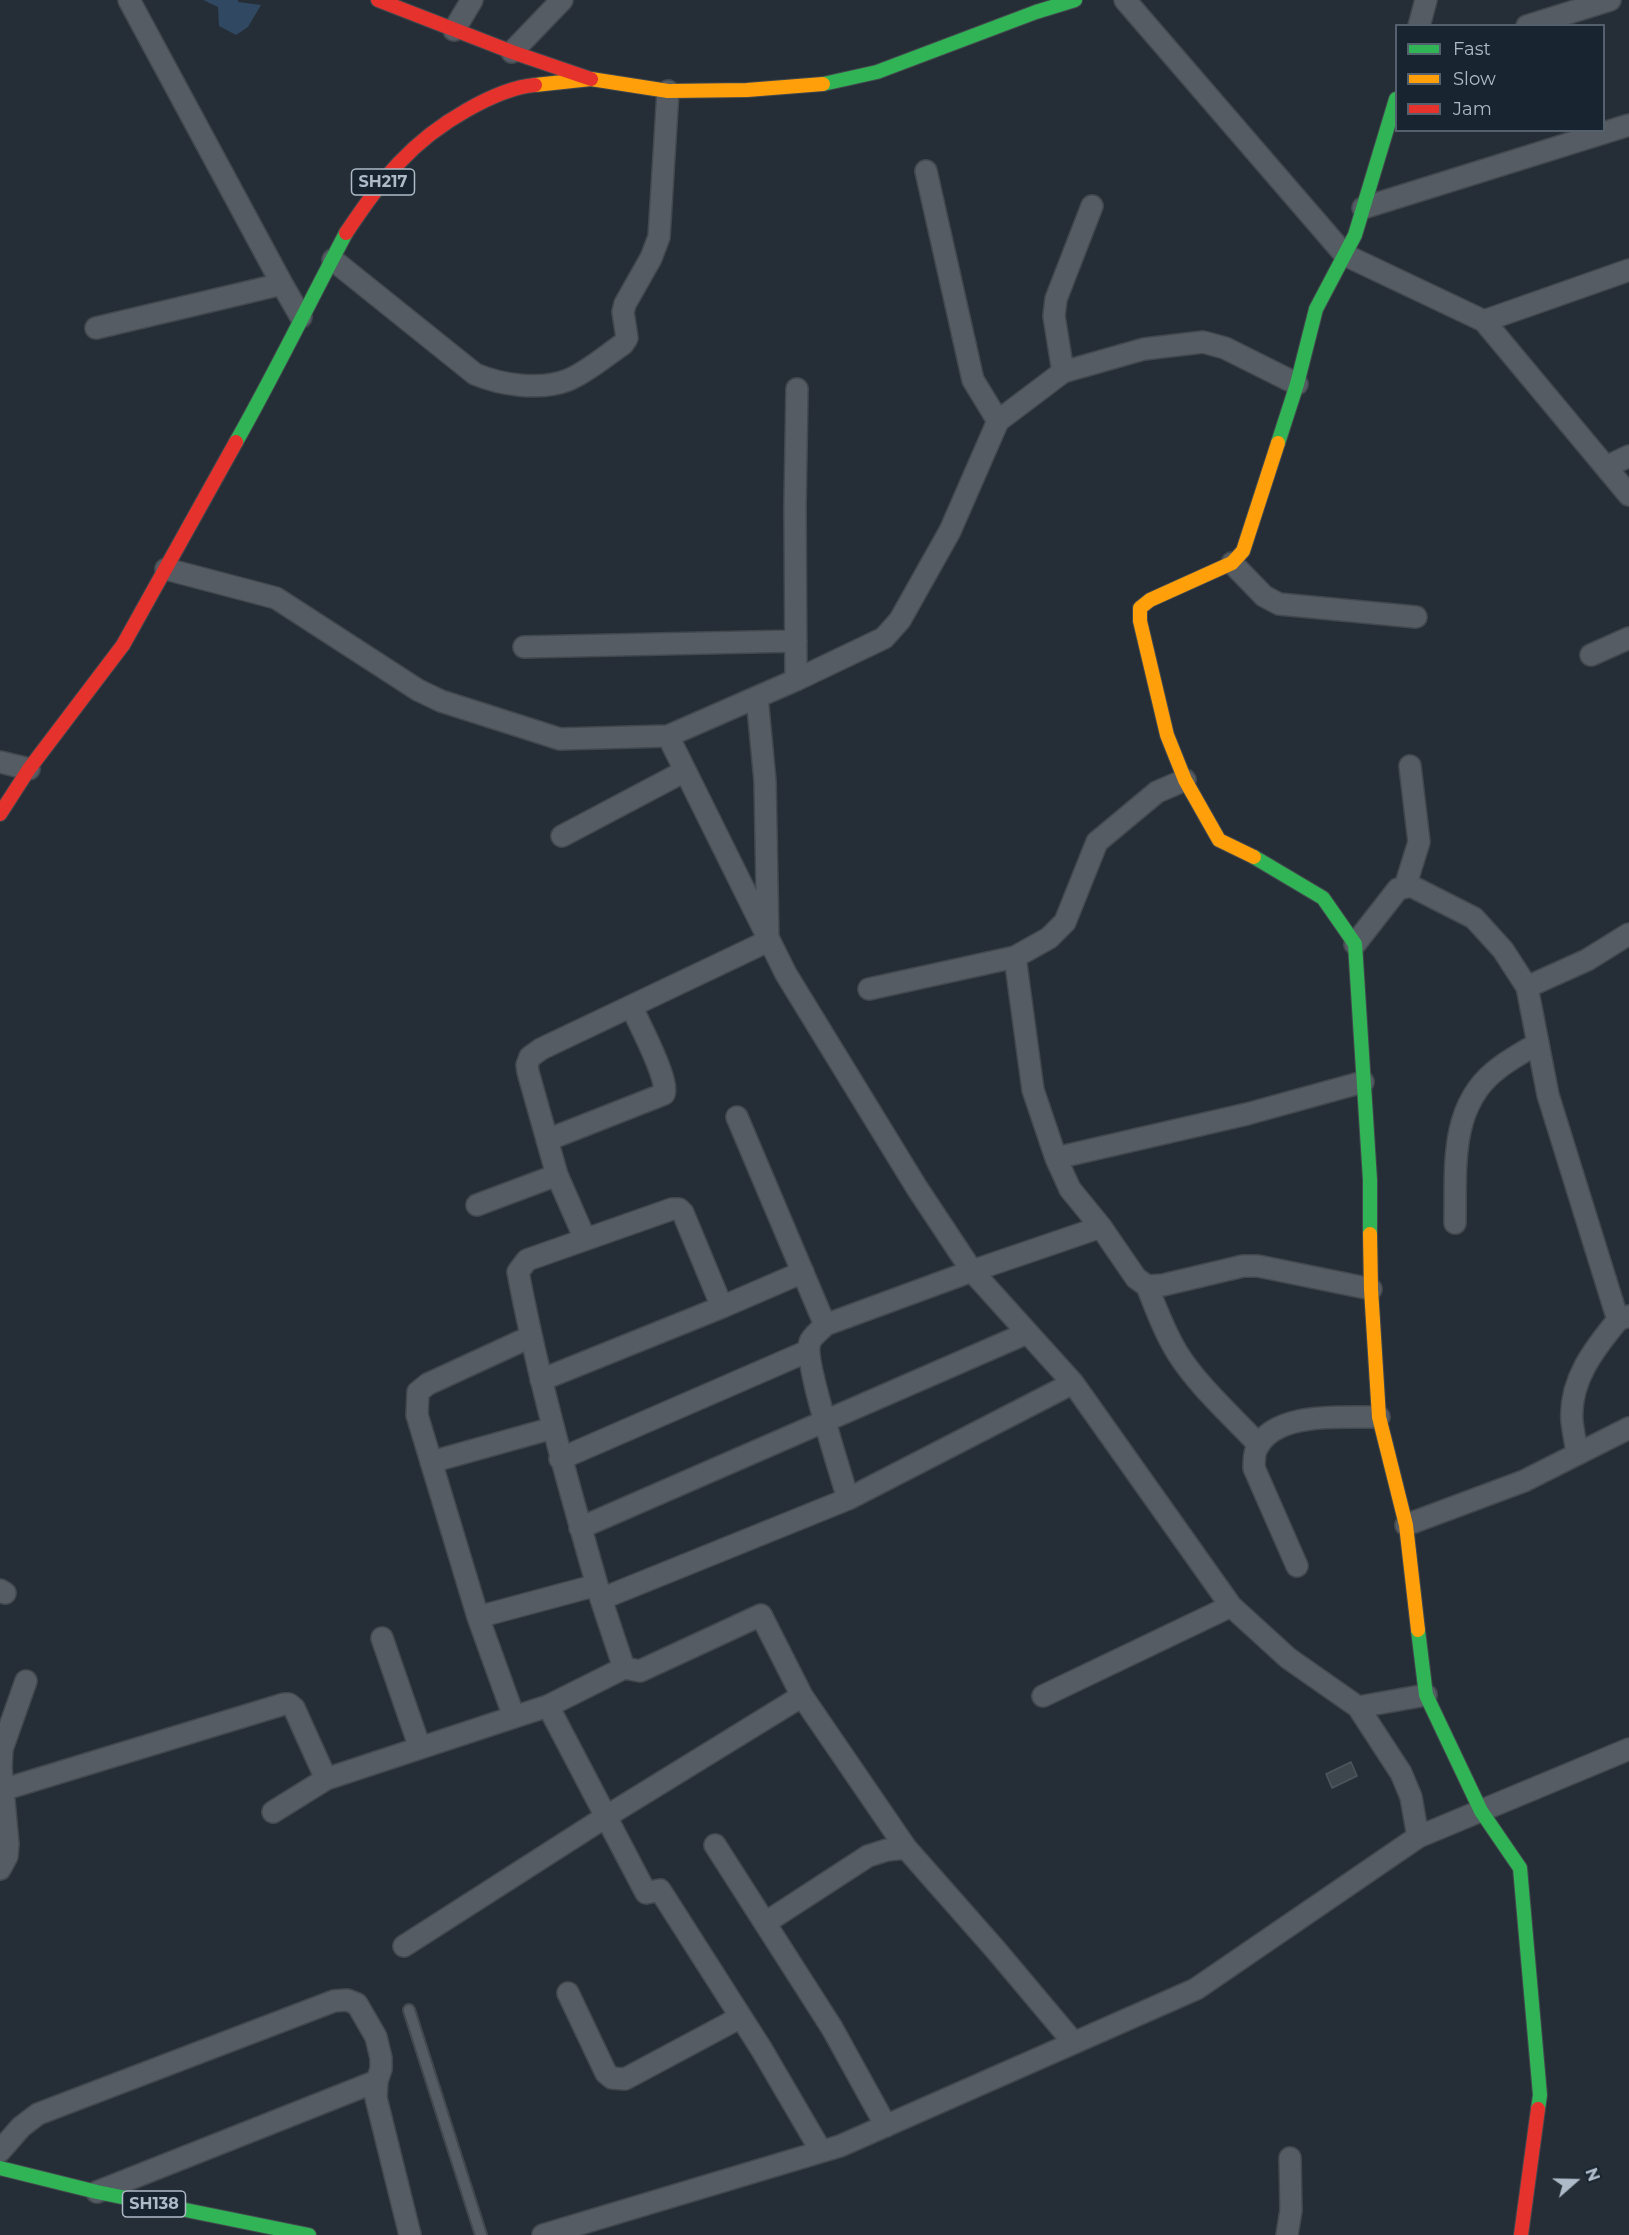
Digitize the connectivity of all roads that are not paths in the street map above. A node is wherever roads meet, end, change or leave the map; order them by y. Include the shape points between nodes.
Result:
1 (129, 0) edge
2 (378, 0) edge
3 (472, 0) edge
4 (562, 0) edge
5 (1075, 0) edge
6 (1125, 0) edge
7 (1426, 0) edge
8 (1610, 0) edge
9 (1033, 6) edge
10 (1420, 24) edge
11 (1533, 24) edge
12 (454, 30) junction
13 (512, 52) junction
14 (591, 79) junction
15 (668, 90) junction
16 (1395, 102) edge
17 (1629, 125) edge
18 (927, 171) dead end
19 (1092, 206) dead end
20 (1363, 208) junction
21 (1345, 255) junction
22 (333, 260) junction
23 (1629, 270) edge
24 (282, 284) junction
25 (301, 317) junction
26 (1484, 321) junction
27 (96, 328) dead end
28 (1064, 372) junction
29 (1297, 384) junction
30 (797, 389) dead end
31 (998, 421) junction
32 (1629, 456) edge
33 (1606, 467) junction
34 (1629, 495) edge
35 (1232, 563) junction
36 (166, 569) junction
37 (1416, 617) dead end
38 (1629, 638) edge
39 (796, 641) junction
40 (524, 647) dead end
41 (1591, 655) dead end
42 (796, 680) junction
43 (757, 697) junction
44 (668, 736) junction
45 (0, 762) edge
46 (1410, 766) dead end
47 (29, 769) junction
48 (685, 771) junction
49 (1185, 780) junction
50 (0, 814) edge
51 (562, 836) dead end
52 (1405, 887) junction
53 (1629, 934) edge
54 (768, 940) junction
55 (1355, 944) junction
56 (1015, 957) junction
57 (1527, 987) junction
58 (870, 989) dead end
59 (631, 1006) junction
60 (1538, 1043) junction
61 (1364, 1082) junction
62 (737, 1117) dead end
63 (547, 1140) junction
64 (1056, 1158) junction
65 (557, 1175) junction
66 (477, 1205) dead end
67 (1455, 1223) dead end
68 (1101, 1227) junction
69 (585, 1239) junction
70 (972, 1271) junction
71 (803, 1272) junction
72 (1147, 1286) junction
73 (1371, 1289) junction
74 (722, 1307) junction
75 (1624, 1318) edge
76 (825, 1325) junction
77 (1027, 1333) junction
78 (530, 1337) junction
79 (808, 1351) junction
80 (541, 1380) junction
81 (1073, 1383) junction
82 (1379, 1417) junction
83 (826, 1422) junction
84 (553, 1428) junction
85 (1629, 1428) edge
86 (1259, 1445) junction
87 (1577, 1454) junction
88 (560, 1459) junction
89 (431, 1462) junction
90 (848, 1499) junction
91 (1406, 1525) junction
92 (580, 1528) junction
93 (1297, 1566) dead end
94 (599, 1592) junction
95 (1231, 1606) junction
96 (478, 1617) junction
97 (382, 1638) dead end
98 (624, 1668) junction
99 (26, 1681) dead end
100 (1426, 1695) junction
101 (802, 1696) junction
102 (1043, 1696) dead end
103 (548, 1706) junction
104 (1358, 1707) junction
105 (514, 1718) junction
106 (420, 1748) junction
107 (1629, 1749) edge
108 (326, 1779) junction
109 (2, 1790) junction
110 (1480, 1811) junction
111 (273, 1812) dead end
112 (607, 1816) junction
113 (1418, 1837) junction
114 (715, 1845) dead end
115 (906, 1848) junction
116 (0, 1869) edge
117 (765, 1923) junction
118 (404, 1946) dead end
119 (568, 1993) dead end
120 (410, 2010) dead end
121 (741, 2018) junction
122 (1074, 2043) junction
123 (377, 2081) junction
124 (886, 2126) junction
125 (0, 2151) edge
126 (821, 2151) junction
127 (1290, 2158) dead end
128 (0, 2168) edge
129 (97, 2192) junction
130 (309, 2235) edge
131 (410, 2235) edge
132 (481, 2235) edge
133 (543, 2235) edge
134 (1287, 2235) edge
135 (1521, 2235) edge

1 - 24 street
2 - 12 street
3 - 12 street
4 - 13 street
5 - 9 street, SH217
6 - 21 street
7 - 10 street
8 - 11 street
9 - 15 street, SH217 via 877,72 826,84
12 - 13 street
13 - 14 street
14 - 15 street, SH217
14 - 22 street, SH217 via 525,86 488,98 444,123 392,169 347,232
15 - 22 street via 659,237 625,304 627,338 570,380 512,385 475,374
16 - 20 street
17 - 20 street
18 - 31 street via 973,380
19 - 28 street via 1056,299 1054,316
20 - 21 street
21 - 26 street
21 - 29 street via 1316,309
22 - 25 street, SH217
23 - 26 street
24 - 25 street
24 - 27 street
25 - 36 street, SH217 via 270,382
26 - 33 street
28 - 29 street via 1144,349 1203,342 1225,348
28 - 31 street
29 - 35 street via 1243,551
30 - 39 street
31 - 42 street via 950,531 900,620 884,638
32 - 33 street
33 - 34 street
35 - 37 street via 1264,596 1279,604
35 - 49 street via 1140,608 1167,735
36 - 44 street via 276,598 441,701 560,739
36 - 47 street, SH217 via 123,645
38 - 41 street
39 - 40 street
39 - 42 street
42 - 43 street
43 - 44 street
43 - 54 street via 765,781
44 - 48 street
45 - 47 street
46 - 52 street via 1419,842
47 - 50 street, SH217
48 - 51 street
48 - 54 street
49 - 55 street via 1219,840 1323,898
49 - 56 street via 1157,792 1097,842 1065,922 1049,938
52 - 55 street via 1398,889
52 - 57 street via 1411,886 1474,918 1503,950
53 - 57 street via 1587,960
54 - 59 street
54 - 70 street via 917,1188
55 - 61 street
56 - 58 street
56 - 64 street via 1033,1090
57 - 60 street
59 - 63 street via 530,1057 528,1072
59 - 63 street via 661,1073 664,1094
60 - 67 street via 1494,1072 1472,1097 1461,1121 1456,1157
60 - 75 street via 1548,1095
61 - 64 street via 1247,1114
61 - 73 street
62 - 71 street
63 - 65 street
64 - 68 street via 1070,1189
65 - 66 street
65 - 69 street
68 - 70 street
68 - 72 street via 1136,1278
69 - 74 street via 679,1209
69 - 78 street via 527,1260 518,1272
70 - 76 street
70 - 77 street
71 - 74 street
71 - 76 street
72 - 73 street via 1257,1266
72 - 86 street via 1179,1356
73 - 82 street
74 - 80 street
75 - 87 street via 1590,1356 1576,1385 1572,1419
76 - 79 street via 810,1340
77 - 81 street
77 - 83 street
78 - 80 street
78 - 89 street via 418,1392 417,1415
79 - 83 street
79 - 88 street
80 - 84 street
81 - 90 street
81 - 95 street
82 - 86 street via 1286,1423
82 - 91 street
83 - 90 street
83 - 92 street
84 - 88 street
84 - 89 street
85 - 87 street
86 - 93 street via 1254,1468
87 - 91 street via 1524,1481
88 - 92 street
89 - 96 street
90 - 94 street
91 - 100 street
92 - 94 street
94 - 96 street
94 - 98 street
95 - 102 street
95 - 104 street via 1288,1658
96 - 105 street
97 - 106 street
98 - 101 street via 640,1671 761,1615
98 - 103 street
99 - 109 street via 2,1749
100 - 104 street
100 - 110 street
101 - 112 street
101 - 115 street
103 - 105 street
103 - 112 street
104 - 113 street via 1401,1773 1411,1797
105 - 106 street
106 - 108 street
107 - 110 street
108 - 109 street via 294,1708 284,1704
108 - 111 street
109 - 116 street via 9,1844
110 - 113 street
110 - 135 street via 1520,1868 1540,2095
112 - 118 street
112 - 121 street via 646,1893 660,1890
113 - 122 street via 1196,1989
114 - 117 street
115 - 117 street via 868,1856
115 - 122 street
117 - 124 street via 832,2028
119 - 121 street via 606,2073 619,2079
120 - 132 lane
121 - 126 street
122 - 124 street
123 - 125 street via 381,2058 364,2013 347,2000 334,2001 38,2114
123 - 129 street
123 - 131 street via 380,2120
124 - 126 street
126 - 133 street
127 - 134 street via 1291,2210
128 - 129 street, SH138
129 - 130 street, SH138

